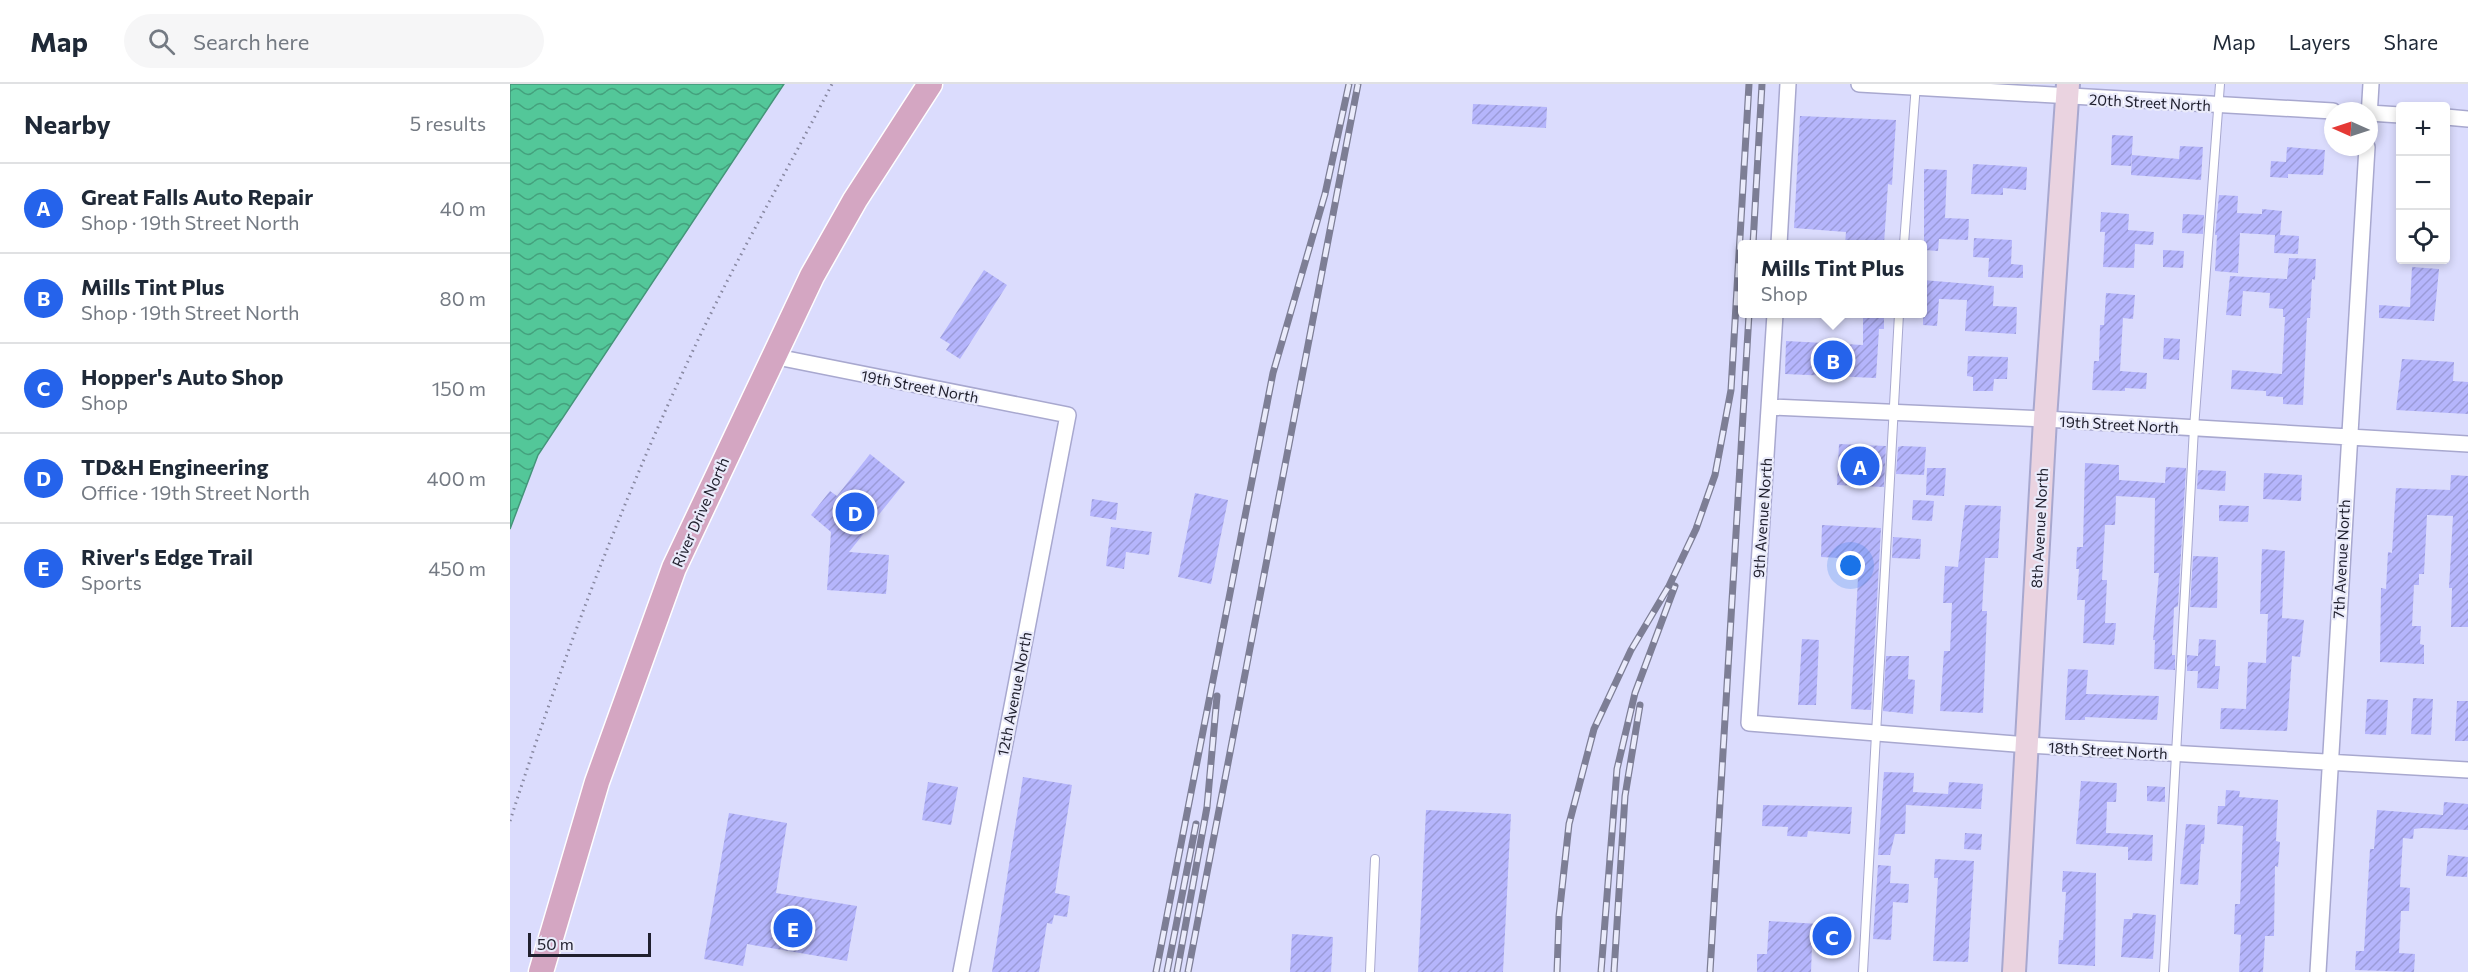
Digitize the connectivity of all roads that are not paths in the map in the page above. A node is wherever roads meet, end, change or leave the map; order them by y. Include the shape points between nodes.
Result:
1 (930, 84) edge
2 (1788, 84) edge
3 (1859, 84) edge
4 (2220, 84) edge
5 (2371, 84) edge
6 (1916, 85) edge
7 (2068, 91) edge
8 (2370, 102) edge
9 (2219, 105) junction
10 (2324, 111) edge
11 (2378, 114) edge
12 (2396, 115) edge
13 (2450, 117) edge
14 (2468, 119) edge
15 (2366, 156) edge
16 (1779, 240) edge
17 (1904, 240) edge
18 (1775, 318) edge
19 (1899, 318) edge
20 (772, 356) junction
21 (1770, 407) junction
22 (1892, 413) junction
23 (1068, 415) joint
24 (2044, 419) junction
25 (2194, 428) junction
26 (2348, 437) junction
27 (2468, 444) edge
28 (1749, 723) joint
29 (1877, 734) junction
30 (2028, 745) junction
31 (2175, 754) junction
32 (2328, 763) junction
33 (2468, 770) edge
34 (1375, 859) dead end
35 (541, 972) edge
36 (961, 972) edge
37 (1370, 972) edge
38 (1863, 972) edge
39 (2014, 972) edge
40 (2164, 972) edge
41 (2318, 972) edge

1 - 20 main road, River Drive North via 855,200
2 - 16 street
3 - 6 street, 20th Street North
4 - 9 lane
5 - 8 street
6 - 7 street, 20th Street North
6 - 17 lane
7 - 9 street, 20th Street North
7 - 24 street, 8th Avenue North
9 - 10 street, 20th Street North
9 - 25 lane
11 - 12 street
13 - 14 street
15 - 26 street, 7th Avenue North
18 - 21 street, 9th Avenue North
19 - 22 lane
20 - 23 street, 19th Street North
20 - 35 main road, River Drive North via 674,568 597,782
21 - 22 street, 19th Street North
21 - 28 street, 9th Avenue North
22 - 24 street, 19th Street North
22 - 29 lane
23 - 36 street, 12th Avenue North
24 - 25 street, 19th Street North
24 - 30 street, 8th Avenue North
25 - 26 street, 19th Street North
25 - 31 lane
26 - 27 street, 19th Street North
26 - 32 street, 7th Avenue North
28 - 29 street, 18th Street North
29 - 30 street, 18th Street North
29 - 38 lane
30 - 31 street, 18th Street North
30 - 39 street, 8th Avenue North
31 - 32 street, 18th Street North
31 - 40 lane
32 - 33 street, 18th Street North
32 - 41 street, 7th Avenue North
34 - 37 lane

